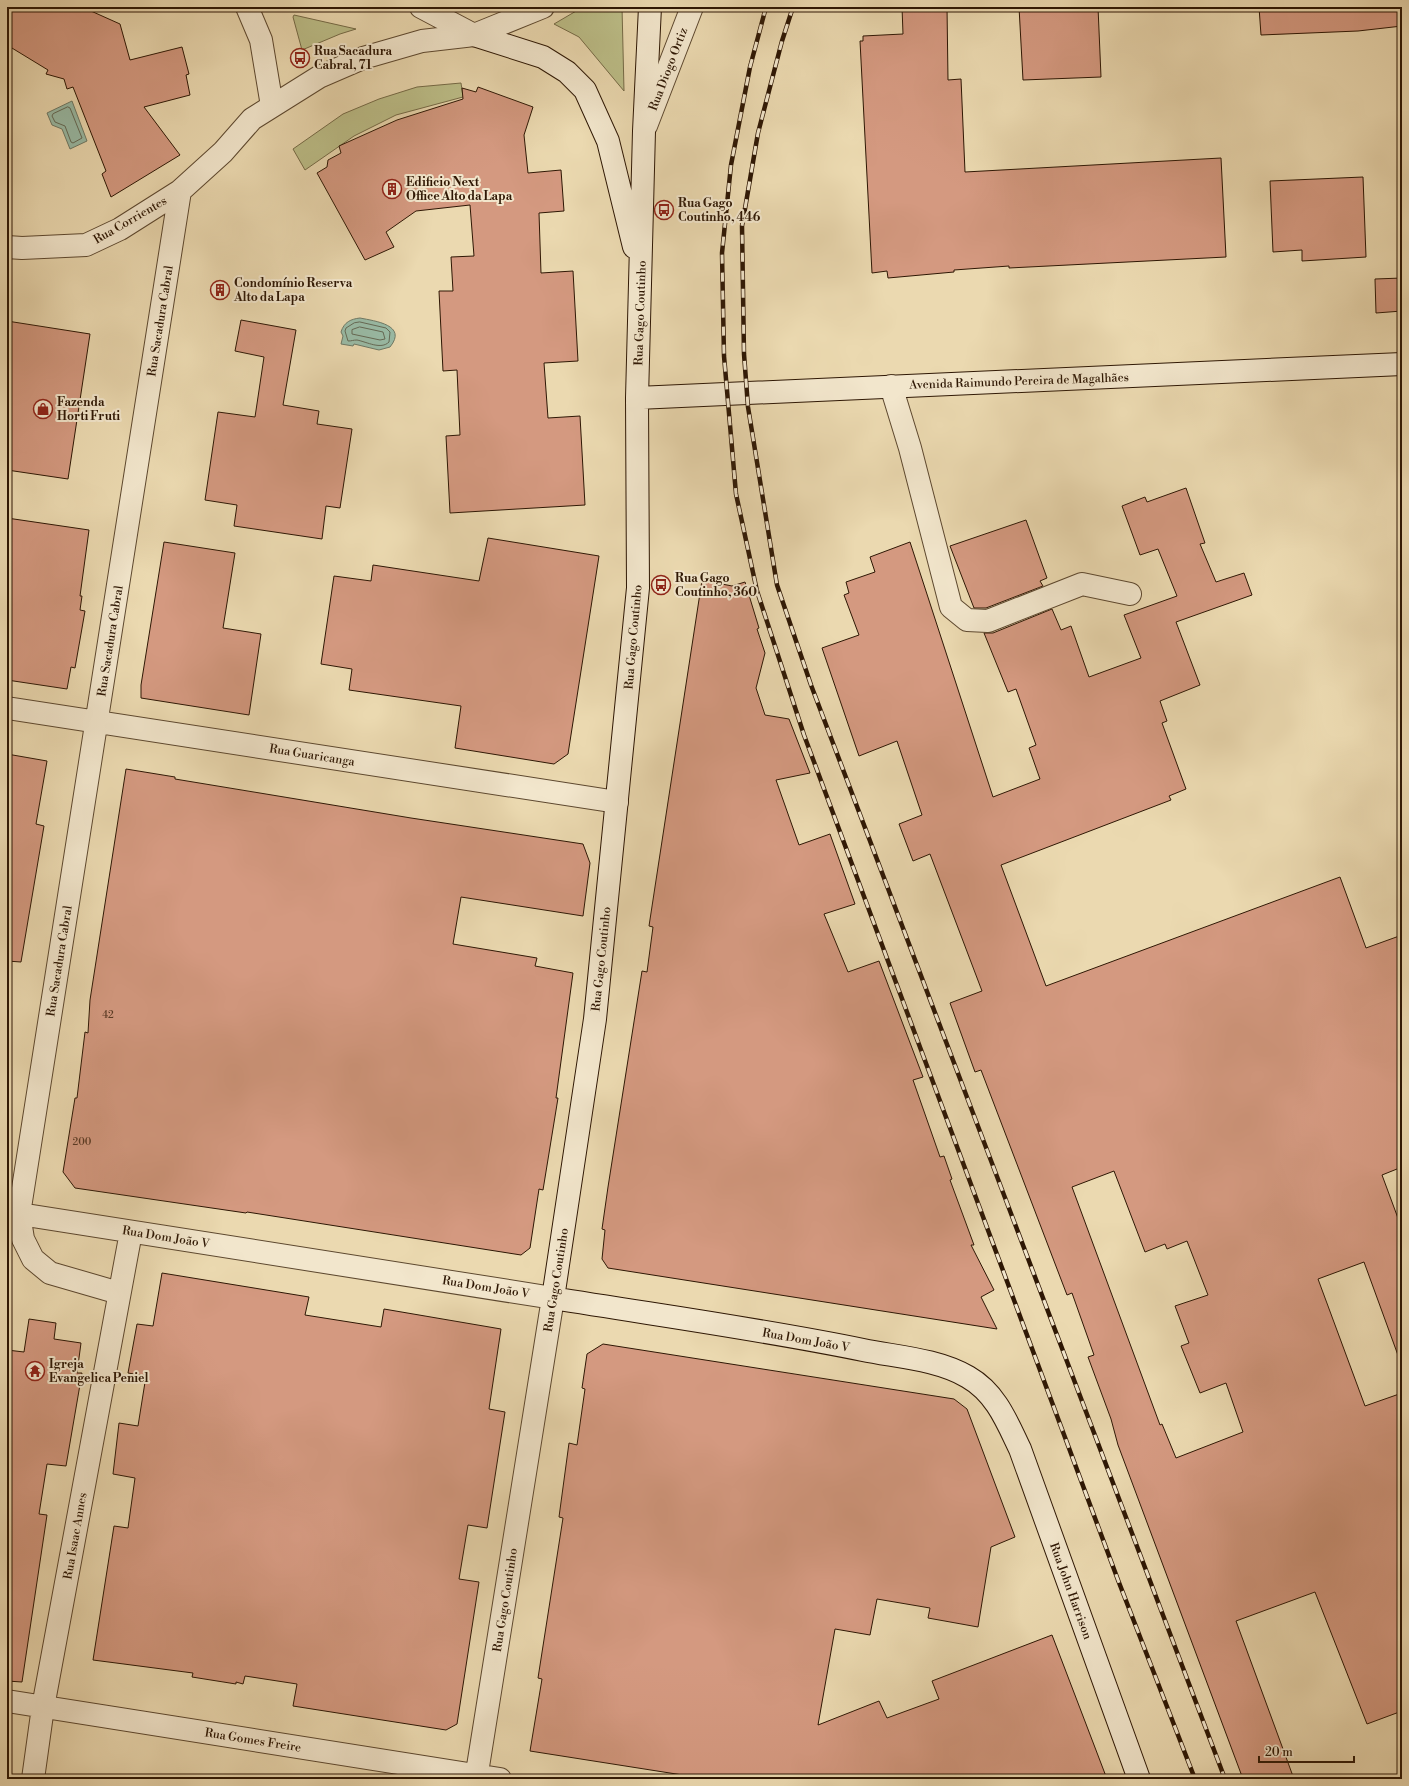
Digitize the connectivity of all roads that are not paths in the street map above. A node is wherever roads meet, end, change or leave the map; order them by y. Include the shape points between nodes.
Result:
1 (246, 7) edge
2 (421, 7) edge
3 (543, 7) edge
4 (650, 7) edge
5 (692, 7) edge
6 (474, 35) junction
7 (272, 106) junction
8 (644, 131) junction
9 (180, 192) junction
10 (7, 247) edge
11 (641, 275) junction
12 (1402, 364) edge
13 (891, 386) junction
14 (637, 398) junction
15 (1130, 594) dead end
16 (7, 708) edge
17 (97, 722) junction
18 (617, 802) junction
19 (13, 1213) edge
20 (131, 1232) junction
21 (119, 1293) junction
22 (553, 1298) junction
23 (999, 1406) joint
24 (7, 1701) edge
25 (43, 1707) junction
26 (476, 1777) edge
27 (33, 1779) edge
28 (500, 1779) edge
29 (1138, 1779) edge

1 - 7 street via 261,40
2 - 6 street
3 - 6 street
4 - 8 street, Rua Gago Coutinho
5 - 8 street, Rua Diogo Ortiz
6 - 7 street via 422,40 363,58 319,77
6 - 11 street via 544,57 567,72 585,90 608,141
7 - 9 street via 252,119 223,152
8 - 11 street, Rua Gago Coutinho
9 - 10 street, Rua Corrientes via 120,229 86,245
9 - 17 street, Rua Sacadura Cabral
11 - 14 street, Rua Gago Coutinho
12 - 13 street, Avenida Raimundo Pereira de Magalhães
13 - 14 street, Avenida Raimundo Pereira de Magalhães
13 - 15 street via 910,448 950,607 967,620 988,621 1082,584
14 - 18 street, Rua Gago Coutinho via 638,588
16 - 17 street, Rua Guaricanga
17 - 18 street, Rua Guaricanga
17 - 19 street, Rua Sacadura Cabral
18 - 22 street, Rua Gago Coutinho via 595,1019
19 - 20 street, Rua Dom João V
19 - 21 street via 33,1259 50,1273
20 - 21 street, Rua Isaac Annes
20 - 22 street, Rua Dom João V
21 - 25 street, Rua Isaac Annes
22 - 23 street, Rua Dom João V via 838,1344 943,1366 968,1377
22 - 26 street, Rua Gago Coutinho
23 - 29 street, Rua John Harrison via 1020,1449
24 - 25 street, Rua Gomes Freire
25 - 26 street, Rua Gomes Freire
25 - 27 street, Rua Isaac Annes
26 - 28 street, Rua Gomes Freire

